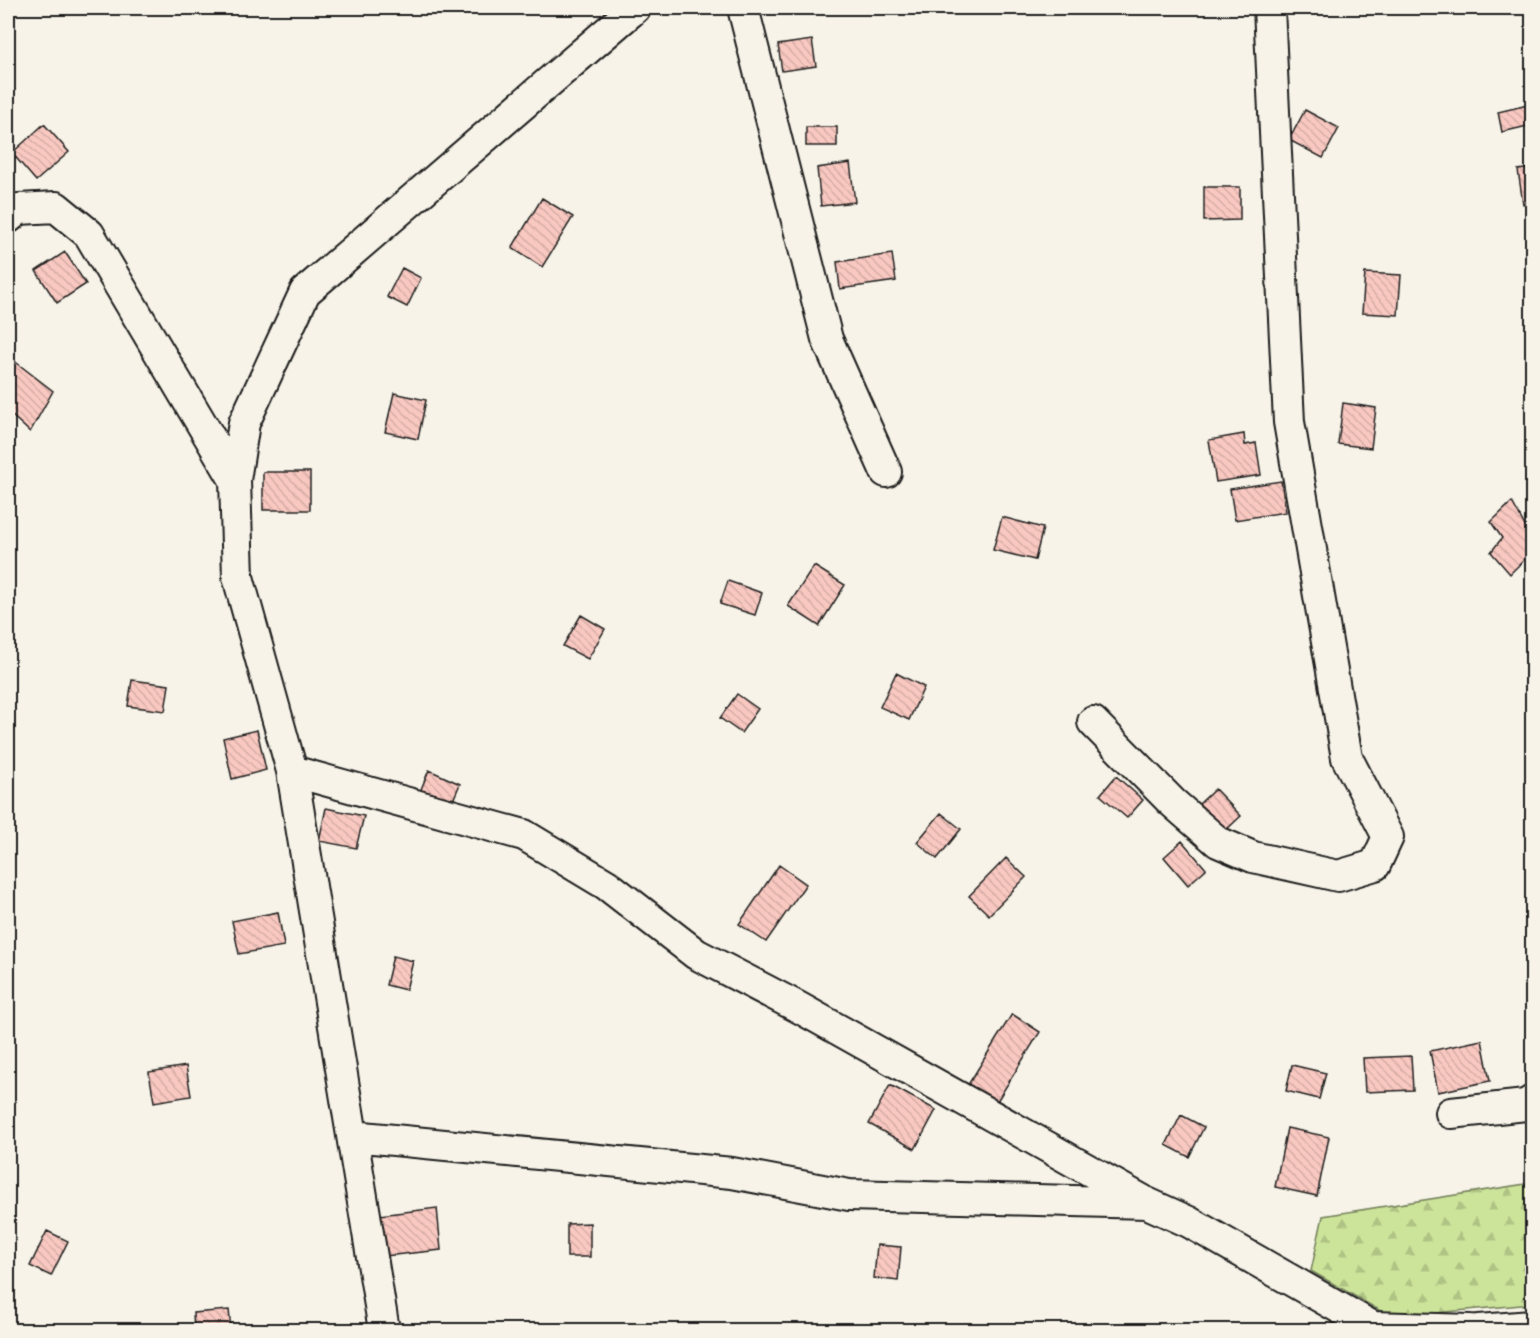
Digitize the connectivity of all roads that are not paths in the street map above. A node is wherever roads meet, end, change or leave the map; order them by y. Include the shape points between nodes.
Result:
1 (635, 8) edge
2 (743, 8) edge
3 (1269, 8) edge
4 (8, 218) edge
5 (886, 472) dead end
6 (235, 480) junction
7 (1093, 722) dead end
8 (292, 771) junction
9 (1533, 1101) edge
10 (1451, 1113) dead end
11 (354, 1136) junction
12 (1147, 1203) junction
13 (1533, 1326) edge
14 (384, 1330) edge
15 (1470, 1330) edge
16 (1479, 1330) edge

1 - 6 street via 305,292 244,423
2 - 5 street via 827,339
3 - 7 street via 1289,422 1347,758 1388,837 1375,865 1338,876 1253,857 1218,842 1172,802
4 - 6 street via 19,209 56,207 89,234
6 - 8 street via 238,578
8 - 11 street
8 - 12 street via 524,835 607,885 696,954
9 - 10 street
11 - 12 street via 732,1173 849,1195
11 - 14 street
12 - 15 street via 1189,1222 1373,1327
13 - 16 street

